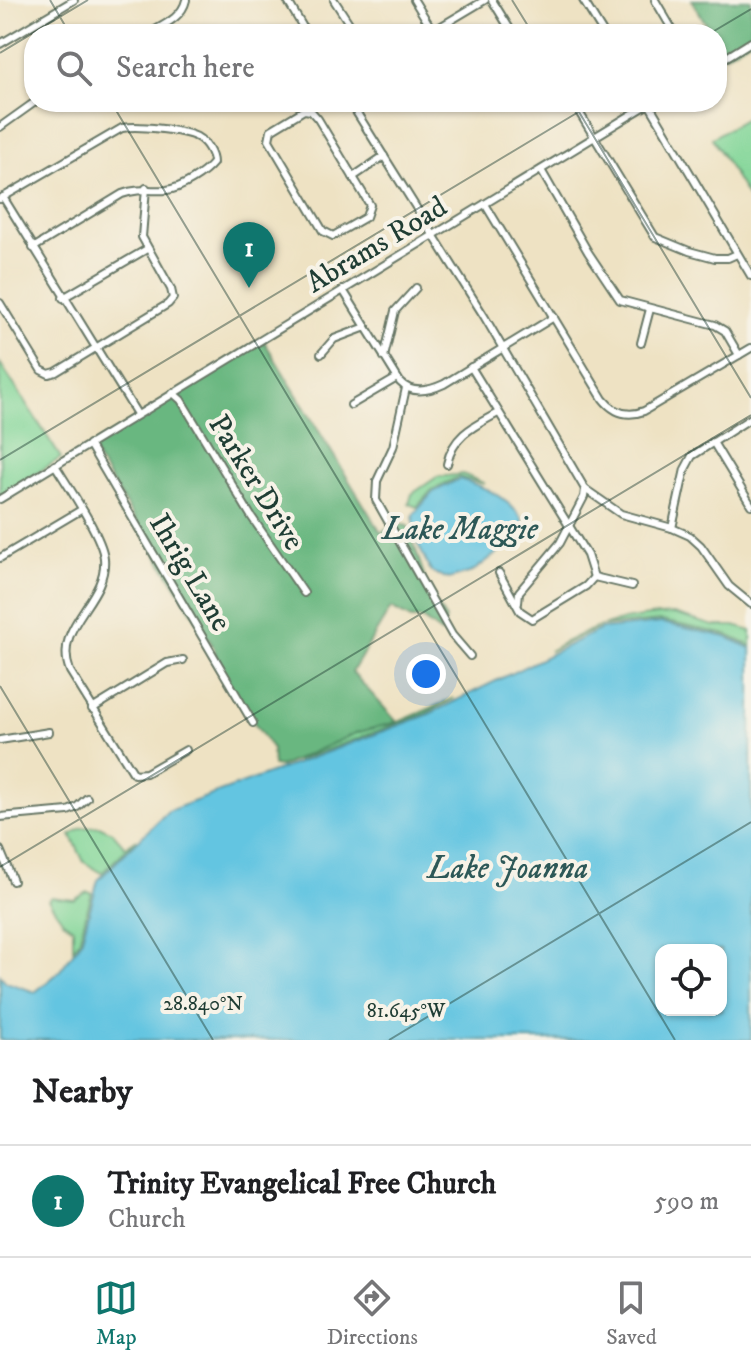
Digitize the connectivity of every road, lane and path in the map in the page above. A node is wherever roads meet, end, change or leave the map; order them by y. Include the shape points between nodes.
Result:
1 (74, 0) edge
2 (186, 0) edge
3 (287, 0) edge
4 (334, 0) edge
5 (414, 0) edge
6 (485, 0) edge
7 (492, 0) edge
8 (583, 0) edge
9 (655, 0) edge
10 (34, 24) edge
11 (164, 24) edge
12 (301, 24) edge
13 (350, 24) edge
14 (426, 24) edge
15 (445, 24) edge
16 (507, 24) edge
17 (598, 24) edge
18 (669, 24) edge
19 (24, 30) edge
20 (751, 42) edge
21 (0, 44) edge
22 (727, 57) edge
23 (24, 110) edge
24 (301, 112) edge
25 (312, 112) edge
26 (356, 112) edge
27 (578, 112) edge
28 (635, 112) edge
29 (655, 112) edge
30 (0, 127) edge
31 (594, 137) junction
32 (384, 156) junction
33 (541, 170) junction
34 (353, 177) junction
35 (146, 188) junction
36 (1, 198) edge
37 (485, 204) junction
38 (433, 235) junction
39 (33, 248) junction
40 (147, 249) junction
41 (737, 254) junction
42 (751, 276) edge
43 (416, 288) dead end
44 (343, 290) junction
45 (63, 298) junction
46 (0, 303) edge
47 (650, 309) junction
48 (554, 317) junction
49 (366, 327) junction
50 (641, 343) dead end
51 (503, 348) junction
52 (751, 348) edge
53 (94, 349) junction
54 (321, 354) dead end
55 (739, 355) junction
56 (384, 357) junction
57 (471, 367) junction
58 (397, 378) junction
59 (406, 388) junction
60 (173, 393) junction
61 (351, 405) dead end
62 (498, 413) junction
63 (137, 414) junction
64 (751, 418) edge
65 (713, 442) junction
66 (89, 444) junction
67 (447, 464) dead end
68 (55, 465) junction
69 (585, 489) junction
70 (0, 499) edge
71 (751, 505) edge
72 (81, 510) junction
73 (568, 525) junction
74 (672, 528) junction
75 (0, 558) edge
76 (499, 573) dead end
77 (594, 577) junction
78 (632, 586) dead end
79 (304, 593) dead end
80 (518, 603) junction
81 (751, 604) edge
82 (470, 656) dead end
83 (183, 660) dead end
84 (92, 709) junction
85 (253, 723) dead end
86 (49, 732) dead end
87 (0, 740) edge
88 (186, 750) dead end
89 (87, 798) dead end
90 (0, 817) edge
91 (0, 850) edge
92 (13, 881) dead end

1 - 10 street
2 - 11 street
3 - 12 street
4 - 13 street
5 - 14 street
6 - 15 street
7 - 16 street
8 - 17 street
9 - 18 street
19 - 21 street
20 - 22 street
23 - 30 street
24 - 34 street via 269,133 271,146 330,235 368,214 369,203
25 - 34 street
26 - 32 street
27 - 31 street
28 - 31 street, Abrams Road
29 - 41 street
31 - 33 street, Abrams Road
31 - 41 street via 655,237 715,258
32 - 34 street
32 - 38 street
33 - 37 street, Abrams Road
33 - 47 street via 617,296
35 - 36 street via 175,188 209,168 213,159 204,143 192,135 122,128
35 - 39 street via 122,194
35 - 40 street via 142,233
36 - 39 street
37 - 38 street, Abrams Road
37 - 48 street
38 - 44 street, Abrams Road
38 - 51 street
39 - 45 street
40 - 45 street
40 - 53 street via 173,298
41 - 42 street
43 - 56 street via 395,311
44 - 49 street
44 - 60 street, Abrams Road
45 - 53 street
46 - 53 street via 45,373
47 - 50 street
47 - 55 street via 721,328
48 - 51 street
48 - 55 street via 599,393 625,414 658,405
49 - 54 street via 334,339
49 - 56 street
51 - 57 street
51 - 69 street
52 - 55 street
53 - 63 street
56 - 58 street
57 - 59 street via 435,388
57 - 62 street
58 - 59 street
58 - 61 street
59 - 82 street via 376,500 447,628
60 - 63 street, Abrams Road
60 - 79 street, Parker Drive
62 - 67 street via 461,436
62 - 73 street
63 - 66 street, Abrams Road
64 - 65 street
65 - 71 street
65 - 74 street via 688,461
66 - 68 street, Abrams Road
66 - 85 street, Ihrig Lane
68 - 70 street, Abrams Road
68 - 72 street
69 - 73 street
69 - 74 street via 621,514
72 - 75 street
72 - 84 street via 102,546 104,568 70,634 66,655
73 - 77 street via 589,557
73 - 80 street via 560,543 519,592
74 - 81 street via 694,539 729,586
76 - 80 street
77 - 78 street
77 - 80 street via 535,618 525,616
83 - 84 street via 167,663
84 - 88 street via 135,774
86 - 87 street
89 - 90 street via 74,810
91 - 92 street

